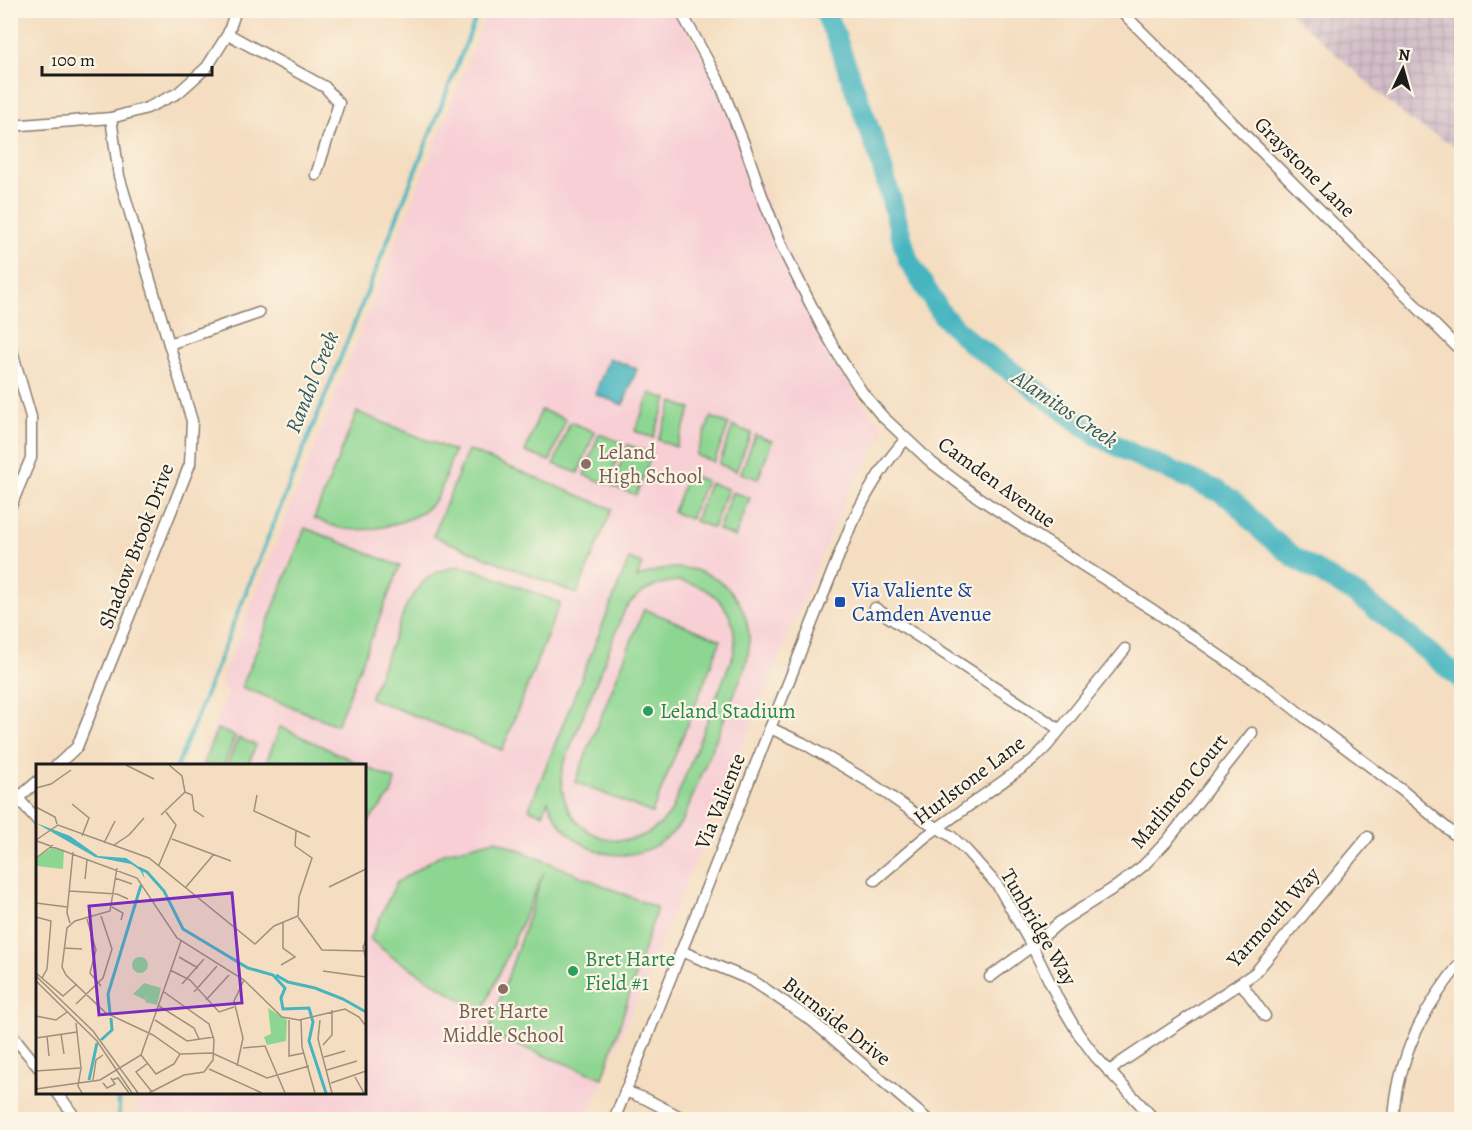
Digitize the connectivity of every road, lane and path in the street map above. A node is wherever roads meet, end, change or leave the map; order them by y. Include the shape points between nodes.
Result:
1 (236, 10) edge
2 (680, 10) edge
3 (1120, 10) edge
4 (228, 34) junction
5 (111, 118) junction
6 (10, 126) edge
7 (316, 175) dead end
8 (259, 313) dead end
9 (10, 344) edge
10 (169, 344) junction
11 (1461, 352) edge
12 (906, 439) junction
13 (10, 508) edge
14 (875, 608) dead end
15 (1125, 649) dead end
16 (770, 728) junction
17 (1059, 729) junction
18 (1252, 733) dead end
19 (57, 764) edge
20 (36, 784) edge
21 (10, 789) edge
22 (14, 802) edge
23 (36, 819) edge
24 (938, 828) junction
25 (1368, 837) dead end
26 (1461, 841) edge
27 (875, 880) dead end
28 (1032, 946) junction
29 (681, 951) junction
30 (1461, 961) edge
31 (990, 977) dead end
32 (1241, 983) junction
33 (1265, 1016) dead end
34 (10, 1032) edge
35 (36, 1064) edge
36 (1109, 1072) junction
37 (625, 1091) junction
38 (58, 1094) edge
39 (1152, 1118) edge
40 (80, 1119) edge
41 (614, 1119) edge
42 (686, 1119) edge
43 (928, 1119) edge
44 (1394, 1119) edge

1 - 4 street
2 - 12 street, Camden Avenue via 720,83 760,193 822,327 862,392
3 - 11 street, Graystone Lane
4 - 5 street via 207,67 178,93 147,108
4 - 7 street via 325,87 339,103
5 - 6 street
5 - 10 street, Shadow Brook Drive via 119,176
8 - 10 street
9 - 13 street via 31,417 31,458
10 - 19 street, Shadow Brook Drive via 192,421 190,464 77,747
12 - 16 street, Via Valiente via 884,467 851,525
12 - 26 street, Camden Avenue via 976,496 1154,610 1278,696 1403,791
14 - 17 street
15 - 17 street, Hurlstone Lane
16 - 24 street, Tunbridge Way via 861,777
16 - 29 street, Via Valiente
17 - 24 street, Hurlstone Lane via 1033,760
18 - 28 street, Marlinton Court via 1143,866 1060,922
20 - 22 street
21 - 22 street
22 - 23 street
24 - 27 street, Hurlstone Lane
24 - 28 street, Tunbridge Way via 968,851 998,886
25 - 32 street, Yarmouth Way via 1255,973
28 - 31 street, Marlinton Court
28 - 36 street, Tunbridge Way via 1059,1001
29 - 37 street, Via Valiente
29 - 43 street, Burnside Drive via 753,981 811,1020
30 - 44 street via 1428,1007 1414,1036 1400,1077
32 - 33 street
32 - 36 street, Yarmouth Way
34 - 35 street
36 - 39 street, Tunbridge Way
37 - 41 street, Via Valiente
37 - 42 street
38 - 40 street

